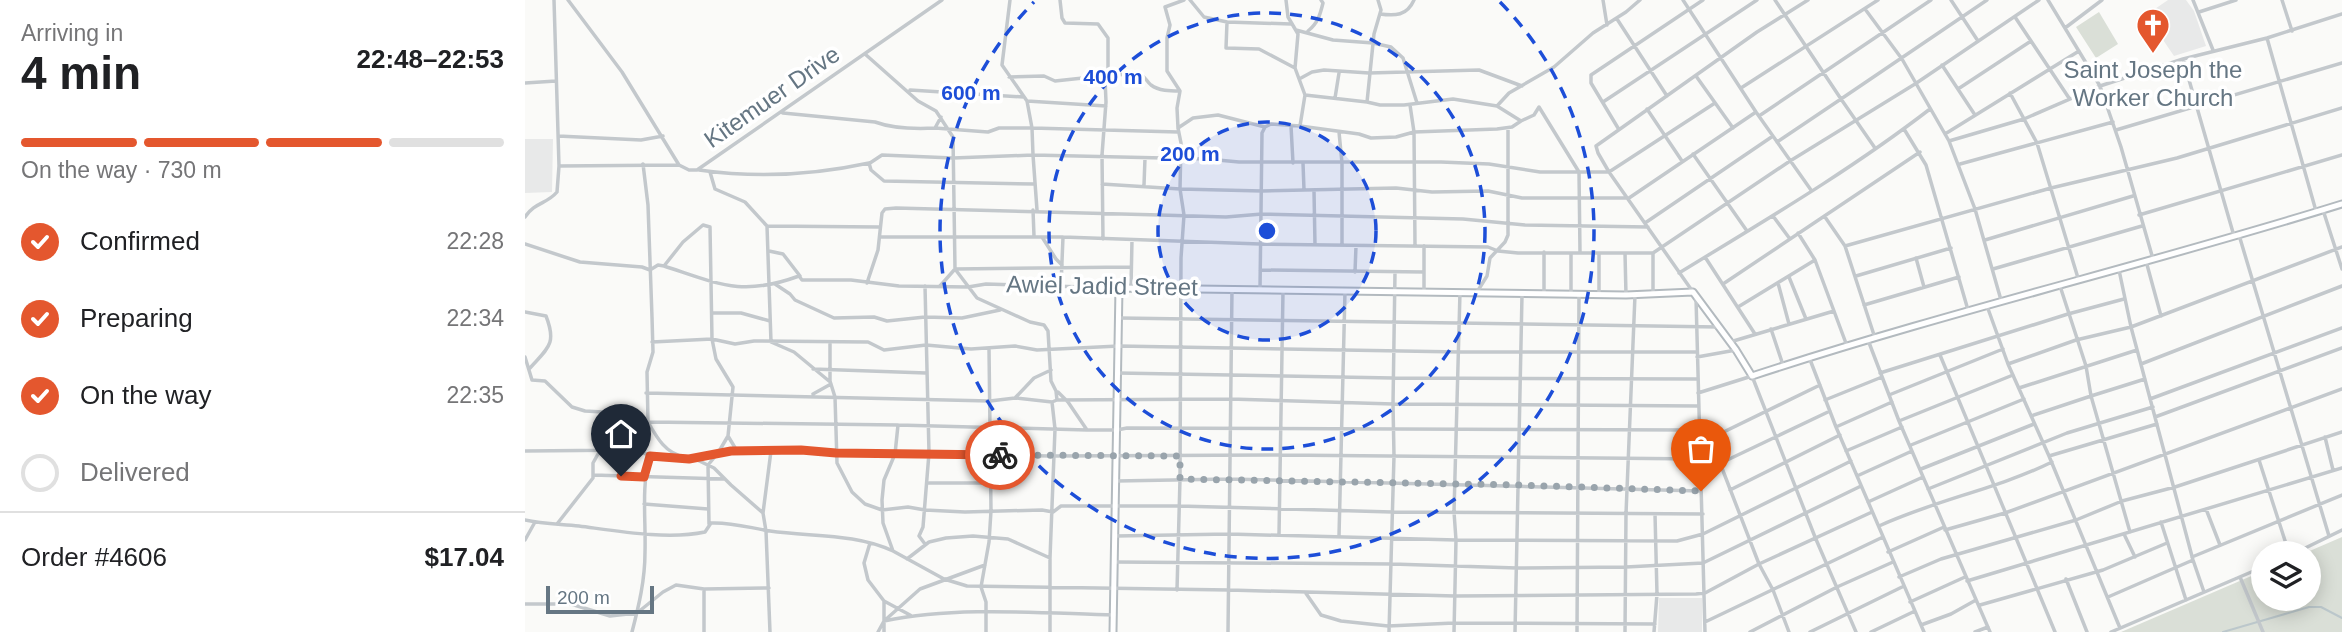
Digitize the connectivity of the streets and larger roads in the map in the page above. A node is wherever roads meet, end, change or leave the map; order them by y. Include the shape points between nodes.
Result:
1 (554, 0) edge
2 (568, 0) edge
3 (942, 0) edge
4 (1010, 0) edge
5 (1059, 0) edge
6 (1184, 0) edge
7 (1190, 0) edge
8 (1286, 0) edge
9 (1321, 0) edge
10 (1378, 0) edge
11 (1414, 0) edge
12 (1603, 0) edge
13 (1640, 0) edge
14 (1683, 0) edge
15 (1703, 0) edge
16 (1757, 0) edge
17 (1775, 0) edge
18 (1808, 0) edge
19 (1878, 0) edge
20 (1931, 0) edge
21 (1951, 0) edge
22 (1987, 0) edge
23 (2039, 0) edge
24 (2048, 0) edge
25 (2102, 0) edge
26 (2193, 0) edge
27 (2236, 0) edge
28 (2282, 0) edge
29 (1690, 9) junction
30 (1865, 9) junction
31 (2199, 12) junction
32 (1380, 14) junction
33 (2342, 14) edge
34 (1785, 15) junction
35 (1962, 17) junction
36 (2015, 17) junction
37 (1616, 19) junction
38 (1227, 22) junction
39 (1290, 24) junction
40 (1607, 25) junction
41 (2064, 28) junction
42 (1296, 30) junction
43 (2292, 31) junction
44 (1307, 32) junction
45 (1882, 33) junction
46 (1706, 35) junction
47 (2267, 37) junction
48 (1978, 41) junction
49 (2031, 41) junction
50 (1373, 43) junction
51 (1634, 45) junction
52 (1806, 47) junction
53 (2213, 50) junction
54 (2079, 51) junction
55 (865, 54) junction
56 (1721, 58) junction
57 (2183, 59) junction
58 (1902, 60) junction
59 (2342, 63) edge
60 (1942, 65) junction
61 (1295, 68) junction
62 (2050, 69) junction
63 (1650, 70) junction
64 (1339, 72) junction
65 (1409, 72) junction
66 (1369, 73) junction
67 (1824, 73) junction
68 (1107, 76) junction
69 (1696, 76) junction
70 (1009, 77) junction
71 (1300, 78) junction
72 (556, 81) junction
73 (525, 83) edge
74 (1915, 83) junction
75 (2279, 83) junction
76 (1522, 86) junction
77 (2100, 86) junction
78 (1741, 88) junction
79 (1958, 89) junction
80 (907, 90) junction
81 (1180, 92) junction
82 (2010, 93) junction
83 (1305, 95) junction
84 (1667, 96) junction
85 (1025, 99) junction
86 (1335, 99) junction
87 (1841, 99) junction
88 (2069, 99) junction
89 (1367, 102) junction
90 (1602, 102) junction
91 (1417, 103) junction
92 (1715, 103) junction
93 (1410, 104) junction
94 (1106, 106) junction
95 (1497, 106) junction
96 (2197, 106) junction
97 (2342, 108) edge
98 (1647, 109) junction
99 (1930, 109) junction
100 (782, 113) junction
101 (1758, 114) junction
102 (1975, 115) junction
103 (941, 117) junction
104 (2024, 119) junction
105 (1856, 120) junction
106 (1521, 121) junction
107 (2113, 122) junction
108 (2291, 125) junction
109 (1291, 126) junction
110 (1300, 126) junction
111 (1265, 127) junction
112 (935, 128) junction
113 (1032, 128) junction
114 (1508, 128) junction
115 (1618, 128) junction
116 (1733, 128) junction
117 (949, 129) junction
118 (1904, 129) junction
119 (1178, 130) junction
120 (2116, 130) junction
121 (1103, 131) junction
122 (1339, 132) junction
123 (1414, 132) junction
124 (1945, 134) junction
125 (558, 136) junction
126 (663, 136) junction
127 (1665, 136) junction
128 (1773, 136) junction
129 (1949, 141) junction
130 (1777, 142) junction
131 (2037, 144) junction
132 (1875, 148) junction
133 (2210, 148) junction
134 (1920, 152) junction
135 (1693, 154) junction
136 (1033, 155) junction
137 (1102, 155) junction
138 (2342, 155) edge
139 (953, 158) junction
140 (1145, 158) junction
141 (1181, 159) junction
142 (1682, 160) junction
143 (1790, 161) junction
144 (1262, 162) junction
145 (869, 163) junction
146 (1293, 163) junction
147 (1303, 163) junction
148 (1342, 163) junction
149 (1415, 163) junction
150 (643, 164) junction
151 (1960, 164) junction
152 (679, 165) junction
153 (559, 166) junction
154 (2303, 167) junction
155 (1508, 168) junction
156 (697, 170) junction
157 (2128, 170) junction
158 (710, 172) junction
159 (1579, 172) junction
160 (1609, 172) junction
161 (1710, 179) junction
162 (954, 182) junction
163 (1034, 184) junction
164 (1102, 184) junction
165 (1144, 185) junction
166 (2051, 188) junction
167 (1181, 190) junction
168 (1304, 190) junction
169 (1314, 190) junction
170 (1342, 190) junction
171 (1416, 190) junction
172 (1811, 190) junction
173 (1262, 191) junction
174 (2222, 191) junction
175 (1508, 195) junction
176 (2134, 195) junction
177 (1629, 198) junction
178 (1579, 199) junction
179 (1727, 203) junction
180 (2342, 204) edge
181 (955, 209) junction
182 (1975, 209) junction
183 (1035, 210) junction
184 (2320, 211) junction
185 (1103, 212) junction
186 (1262, 214) junction
187 (1184, 215) junction
188 (2139, 215) junction
189 (1314, 216) junction
190 (1342, 216) junction
191 (1773, 216) junction
192 (525, 217) edge
193 (1825, 217) junction
194 (1943, 218) junction
195 (1415, 219) junction
196 (2060, 219) junction
197 (1509, 223) junction
198 (1580, 225) junction
199 (1646, 225) junction
200 (767, 226) junction
201 (2142, 226) junction
202 (879, 227) junction
203 (1747, 232) junction
204 (1798, 233) junction
205 (2237, 235) junction
206 (880, 237) junction
207 (1034, 237) junction
208 (1042, 237) junction
209 (1063, 237) junction
210 (954, 238) junction
211 (1103, 239) junction
212 (1790, 239) junction
213 (1132, 240) junction
214 (1985, 240) junction
215 (1181, 242) junction
216 (525, 244) edge
217 (1260, 244) junction
218 (1315, 245) junction
219 (1415, 245) junction
220 (1342, 246) junction
221 (1356, 246) junction
222 (1424, 246) junction
223 (1845, 246) junction
224 (1660, 247) junction
225 (2070, 247) junction
226 (2342, 247) edge
227 (1951, 248) junction
228 (2335, 249) junction
229 (769, 251) junction
230 (1498, 251) junction
231 (1544, 252) junction
232 (1571, 253) junction
233 (1580, 253) junction
234 (1599, 253) junction
235 (1625, 253) junction
236 (1653, 253) junction
237 (1706, 257) junction
238 (1916, 258) junction
239 (1056, 259) junction
240 (1815, 260) junction
241 (2149, 260) junction
242 (664, 266) junction
243 (1062, 266) junction
244 (1130, 267) junction
245 (1046, 268) junction
246 (955, 269) junction
247 (1993, 269) junction
248 (2119, 269) junction
249 (2342, 269) edge
250 (650, 270) junction
251 (1260, 270) junction
252 (1355, 272) junction
253 (1395, 272) junction
254 (1425, 272) junction
255 (1679, 274) junction
256 (800, 276) junction
257 (1856, 276) junction
258 (1789, 277) junction
259 (1959, 277) junction
260 (2078, 278) junction
261 (2253, 281) junction
262 (711, 282) junction
263 (867, 283) junction
264 (1778, 283) junction
265 (774, 284) junction
266 (1723, 284) junction
267 (2059, 284) junction
268 (925, 286) junction
269 (940, 286) junction
270 (1061, 286) junction
271 (2342, 286) edge
272 (769, 287) junction
273 (968, 287) junction
274 (1924, 287) junction
275 (1119, 288) junction
276 (1131, 288) junction
277 (1180, 289) junction
278 (1232, 289) junction
279 (1261, 289) junction
280 (1283, 289) junction
281 (1345, 291) junction
282 (1394, 292) junction
283 (1424, 292) junction
284 (1460, 292) junction
285 (1477, 292) junction
286 (1522, 292) junction
287 (1544, 292) junction
288 (1571, 293) junction
289 (1579, 293) junction
290 (1599, 293) junction
291 (1653, 294) junction
292 (1695, 294) junction
293 (1626, 295) junction
294 (1635, 295) junction
295 (2124, 299) junction
296 (2001, 300) junction
297 (1986, 304) junction
298 (1864, 305) junction
299 (1738, 307) junction
300 (1002, 309) junction
301 (1968, 310) junction
302 (1834, 311) junction
303 (525, 312) edge
304 (712, 313) junction
305 (2069, 314) junction
306 (2161, 316) junction
307 (925, 317) junction
308 (2264, 317) junction
309 (1119, 318) junction
310 (1180, 318) junction
311 (1231, 319) junction
312 (1806, 319) junction
313 (1281, 320) junction
314 (770, 321) junction
315 (1345, 321) junction
316 (1395, 322) junction
317 (1460, 322) junction
318 (1521, 323) junction
319 (1578, 324) junction
320 (1634, 324) junction
321 (1789, 324) junction
322 (1696, 326) junction
323 (1718, 327) junction
324 (2131, 327) junction
325 (2342, 328) edge
326 (1771, 329) junction
327 (1755, 334) junction
328 (1998, 337) junction
329 (1875, 338) junction
330 (712, 339) junction
331 (1868, 340) junction
332 (2076, 340) junction
333 (652, 342) junction
334 (771, 342) junction
335 (1730, 342) junction
336 (830, 343) junction
337 (926, 345) junction
338 (1119, 346) junction
339 (1847, 346) junction
340 (1180, 347) junction
341 (1230, 347) junction
342 (989, 348) junction
343 (1280, 348) junction
344 (1344, 348) junction
345 (2342, 348) edge
346 (2003, 349) junction
347 (1736, 350) junction
348 (2137, 350) junction
349 (1050, 351) junction
350 (1394, 351) junction
351 (1521, 351) junction
352 (1459, 352) junction
353 (1577, 352) junction
354 (1633, 352) junction
355 (2274, 354) junction
356 (1697, 355) junction
357 (1940, 355) junction
358 (525, 357) edge
359 (1809, 357) junction
360 (2008, 363) junction
361 (2141, 364) junction
362 (1783, 365) junction
363 (2086, 366) junction
364 (530, 368) junction
365 (813, 369) junction
366 (831, 369) junction
367 (1051, 370) junction
368 (1946, 372) junction
369 (2278, 372) junction
370 (926, 373) junction
371 (1118, 373) junction
372 (1180, 373) junction
373 (1230, 374) junction
374 (2013, 374) junction
375 (1281, 375) junction
376 (1881, 375) junction
377 (1343, 376) junction
378 (1752, 376) junction
379 (1457, 377) junction
380 (1393, 378) junction
381 (1521, 378) junction
382 (1577, 379) junction
383 (1632, 379) junction
384 (1697, 379) junction
385 (2145, 379) junction
386 (830, 383) junction
387 (1820, 385) junction
388 (2019, 388) junction
389 (2342, 389) edge
390 (1056, 391) junction
391 (646, 393) junction
392 (1698, 393) junction
393 (734, 394) junction
394 (811, 395) junction
395 (1889, 395) junction
396 (1957, 396) junction
397 (2091, 396) junction
398 (835, 397) junction
399 (1015, 398) junction
400 (2151, 398) junction
401 (1230, 399) junction
402 (2024, 399) junction
403 (927, 400) junction
404 (1180, 400) junction
405 (1825, 400) junction
406 (990, 401) junction
407 (1055, 401) junction
408 (1118, 401) junction
409 (1280, 401) junction
410 (1068, 402) junction
411 (1343, 402) junction
412 (1892, 402) junction
413 (1393, 404) junction
414 (1457, 404) junction
415 (1520, 405) junction
416 (1577, 405) junction
417 (1632, 406) junction
418 (1698, 406) junction
419 (2153, 407) junction
420 (2290, 408) junction
421 (1830, 411) junction
422 (1766, 412) junction
423 (2031, 416) junction
424 (2155, 417) junction
425 (1899, 421) junction
426 (648, 422) junction
427 (1968, 422) junction
428 (2099, 423) junction
429 (728, 424) junction
430 (2034, 424) junction
431 (2157, 424) junction
432 (898, 425) junction
433 (835, 426) junction
434 (928, 426) junction
435 (991, 427) junction
436 (1836, 427) junction
437 (1902, 427) junction
438 (1180, 428) junction
439 (1229, 428) junction
440 (1055, 429) junction
441 (1280, 429) junction
442 (1341, 429) junction
443 (1395, 429) junction
444 (1456, 429) junction
445 (1087, 430) junction
446 (1117, 430) junction
447 (1518, 430) junction
448 (1699, 430) junction
449 (1578, 431) junction
450 (1630, 431) junction
451 (2342, 432) edge
452 (625, 435) junction
453 (1840, 435) junction
454 (728, 436) junction
455 (1776, 437) junction
456 (2325, 437) junction
457 (2105, 440) junction
458 (2042, 442) junction
459 (1699, 444) junction
460 (1911, 445) junction
461 (2300, 446) junction
462 (1978, 447) junction
463 (608, 449) junction
464 (633, 450) junction
465 (525, 451) edge
466 (737, 451) junction
467 (771, 451) junction
468 (1846, 451) junction
469 (1913, 451) junction
470 (718, 453) junction
471 (836, 453) junction
472 (929, 453) junction
473 (895, 454) junction
474 (990, 455) junction
475 (1280, 455) junction
476 (2166, 455) junction
477 (650, 456) junction
478 (1053, 456) junction
479 (1117, 456) junction
480 (1180, 456) junction
481 (1230, 456) junction
482 (1394, 456) junction
483 (2049, 456) junction
484 (1341, 457) junction
485 (1456, 457) junction
486 (1576, 457) junction
487 (694, 458) junction
488 (1518, 458) junction
489 (1629, 458) junction
490 (1700, 459) junction
491 (2259, 460) junction
492 (1851, 461) junction
493 (1785, 462) junction
494 (2052, 462) junction
495 (1720, 463) junction
496 (708, 465) junction
497 (1985, 466) junction
498 (2342, 468) edge
499 (1920, 469) junction
500 (2333, 470) junction
501 (1700, 472) junction
502 (2114, 472) junction
503 (593, 475) junction
504 (1857, 476) junction
505 (644, 477) junction
506 (1923, 477) junction
507 (2311, 477) junction
508 (708, 479) junction
509 (725, 479) junction
510 (1180, 479) junction
511 (1229, 479) junction
512 (1115, 481) junction
513 (1279, 481) junction
514 (928, 483) junction
515 (990, 483) junction
516 (1340, 483) junction
517 (1394, 484) junction
518 (1455, 485) junction
519 (1517, 485) junction
520 (1992, 485) junction
521 (1577, 486) junction
522 (1861, 486) junction
523 (1628, 487) junction
524 (2175, 487) junction
525 (1795, 488) junction
526 (1730, 489) junction
527 (1928, 489) junction
528 (2267, 490) junction
529 (1701, 491) junction
530 (2063, 491) junction
531 (2342, 495) edge
532 (2122, 501) junction
533 (1868, 502) junction
534 (1934, 503) junction
535 (644, 504) junction
536 (2319, 505) junction
537 (1115, 506) junction
538 (1179, 506) junction
539 (708, 509) junction
540 (1228, 509) junction
541 (2207, 509) junction
542 (882, 510) junction
543 (925, 510) junction
544 (1279, 510) junction
545 (991, 511) junction
546 (1338, 511) junction
547 (1053, 512) junction
548 (1392, 512) junction
549 (1454, 512) junction
550 (1872, 512) junction
551 (763, 513) junction
552 (1517, 513) junction
553 (1576, 513) junction
554 (1806, 513) junction
555 (2004, 513) junction
556 (1626, 514) junction
557 (1655, 514) junction
558 (1703, 514) junction
559 (1741, 515) junction
560 (2182, 516) junction
561 (525, 520) edge
562 (2076, 520) junction
563 (535, 522) junction
564 (2161, 522) junction
565 (2277, 522) junction
566 (557, 524) junction
567 (709, 524) junction
568 (1879, 526) junction
569 (1945, 528) junction
570 (2342, 530) edge
571 (767, 531) junction
572 (645, 533) junction
573 (2127, 533) junction
574 (1178, 534) junction
575 (1229, 534) junction
576 (1703, 534) junction
577 (1279, 535) junction
578 (1116, 536) junction
579 (1339, 536) junction
580 (2329, 536) junction
581 (1392, 537) junction
582 (1815, 537) junction
583 (1883, 537) junction
584 (989, 538) junction
585 (2016, 538) junction
586 (525, 540) edge
587 (1456, 540) junction
588 (1517, 540) junction
589 (1655, 540) junction
590 (1750, 540) junction
591 (1577, 541) junction
592 (1626, 541) junction
593 (2284, 541) edge
594 (2319, 541) edge
595 (870, 543) junction
596 (927, 543) junction
597 (2167, 543) junction
598 (2085, 545) junction
599 (2220, 545) junction
600 (893, 551) junction
601 (1888, 552) junction
602 (1957, 554) junction
603 (2135, 557) junction
604 (1050, 558) junction
605 (907, 559) junction
606 (2192, 559) junction
607 (1229, 561) junction
608 (1116, 562) junction
609 (1177, 562) junction
610 (1826, 562) junction
611 (1893, 562) junction
612 (2027, 562) junction
613 (1392, 564) junction
614 (1703, 564) junction
615 (1759, 564) junction
616 (985, 565) junction
617 (1655, 566) junction
618 (1456, 567) junction
619 (1577, 567) junction
620 (1626, 567) junction
621 (1517, 568) junction
622 (2175, 568) junction
623 (2096, 571) junction
624 (2251, 572) edge
625 (1899, 577) junction
626 (2240, 577) junction
627 (944, 579) junction
628 (1966, 579) junction
629 (2066, 579) junction
630 (1050, 586) junction
631 (981, 587) junction
632 (1837, 587) junction
633 (1903, 587) junction
634 (769, 588) junction
635 (2038, 588) junction
636 (704, 589) junction
637 (1115, 589) junction
638 (1177, 590) junction
639 (1229, 590) junction
640 (1773, 590) junction
641 (1305, 592) junction
642 (2204, 592) junction
643 (1705, 593) junction
644 (1625, 594) junction
645 (1657, 594) junction
646 (1391, 595) junction
647 (1455, 596) junction
648 (1576, 596) junction
649 (1515, 597) junction
650 (2107, 597) junction
651 (2186, 600) junction
652 (884, 601) junction
653 (1910, 602) junction
654 (1978, 603) junction
655 (525, 604) edge
656 (897, 608) junction
657 (1915, 611) junction
658 (637, 613) junction
659 (986, 613) junction
660 (1050, 613) junction
661 (1848, 613) junction
662 (910, 615) junction
663 (1114, 615) junction
664 (1782, 615) junction
665 (884, 621) junction
666 (1704, 622) junction
667 (1454, 623) junction
668 (1515, 624) junction
669 (1625, 624) junction
670 (1654, 624) junction
671 (1577, 625) junction
672 (1921, 625) junction
673 (1388, 626) junction
674 (2120, 628) junction
675 (1989, 629) edge
676 (632, 632) edge
677 (704, 632) edge
678 (769, 632) edge
679 (878, 632) edge
680 (884, 632) edge
681 (986, 632) edge
682 (1050, 632) edge
683 (1113, 632) edge
684 (1228, 632) edge
685 (1389, 632) edge
686 (1454, 632) edge
687 (1514, 632) edge
688 (1577, 632) edge
689 (1625, 632) edge
690 (1654, 632) edge
691 (1705, 632) edge
692 (1750, 632) edge
693 (1789, 632) edge
694 (1810, 632) edge
695 (1856, 632) edge
696 (1871, 632) edge
697 (1924, 632) edge
698 (1975, 632) edge
699 (2055, 632) edge
700 (2087, 632) edge
701 (2111, 632) edge
702 (2263, 632) edge

1 - 72 street
2 - 126 street, Kitemuer Drive
3 - 55 street, Kitemuer Drive
4 - 70 street via 1002,59
5 - 68 street via 1065,23 1098,24 1106,33
6 - 81 street via 1165,7 1170,25 1167,71
7 - 38 street via 1204,17
8 - 39 street
9 - 44 street via 1320,17
10 - 32 street
11 - 32 street via 1403,13
12 - 40 street
13 - 37 street
14 - 29 street
15 - 29 street
16 - 46 street
17 - 34 street
18 - 34 street
19 - 30 street
20 - 45 street
21 - 35 street
22 - 35 street
23 - 36 street
24 - 41 street
25 - 41 street
26 - 31 street
27 - 31 street
28 - 43 street
29 - 46 street
29 - 51 street
30 - 45 street
30 - 52 street
31 - 53 street
32 - 50 street
33 - 43 street
34 - 52 street
34 - 56 street
35 - 48 street
35 - 58 street
36 - 48 street
36 - 49 street
37 - 40 street
37 - 51 street
38 - 39 street
38 - 61 street via 1226,48 1259,49
39 - 42 street
40 - 76 street
41 - 54 street
42 - 44 street
42 - 61 street
43 - 47 street
44 - 50 street via 1333,40
45 - 58 street
45 - 67 street
46 - 56 street
46 - 63 street
47 - 53 street
47 - 75 street
48 - 60 street
49 - 62 street
49 - 79 street
50 - 65 street via 1398,51
50 - 66 street
51 - 63 street
51 - 90 street via 1591,75
52 - 67 street
52 - 78 street
53 - 57 street
54 - 62 street
54 - 77 street
55 - 80 street
55 - 100 street, Kitemuer Drive
56 - 69 street
56 - 78 street
57 - 77 street
57 - 96 street
58 - 74 street
58 - 87 street
59 - 75 street
60 - 74 street
60 - 79 street
61 - 71 street
62 - 82 street
62 - 88 street
63 - 84 street
63 - 90 street
64 - 66 street
64 - 71 street via 1316,70
64 - 86 street
65 - 66 street
65 - 76 street via 1479,70
65 - 91 street
66 - 89 street
67 - 87 street
67 - 101 street
68 - 70 street via 1055,81 1044,76
68 - 81 street via 1137,74 1153,87
68 - 94 street
69 - 84 street
69 - 92 street
70 - 85 street
71 - 83 street
72 - 73 street
72 - 125 street
74 - 99 street
74 - 105 street
75 - 96 street
75 - 108 street
76 - 95 street
77 - 88 street
77 - 107 street
78 - 101 street
79 - 102 street
80 - 85 street
80 - 103 street
81 - 119 street
82 - 102 street
82 - 104 street
83 - 86 street
83 - 110 street
84 - 98 street
85 - 94 street
85 - 113 street
86 - 89 street
87 - 105 street
87 - 130 street
88 - 104 street
89 - 93 street
90 - 115 street
91 - 93 street
91 - 95 street via 1453,99
92 - 116 street
92 - 127 street
93 - 123 street
94 - 121 street
95 - 106 street
96 - 120 street
96 - 133 street
97 - 108 street
98 - 115 street
98 - 127 street
99 - 118 street
99 - 124 street
100 - 112 street
100 - 156 street, Kitemuer Drive
101 - 116 street
101 - 128 street
102 - 124 street
103 - 112 street
103 - 117 street
104 - 129 street
104 - 131 street
105 - 132 street
105 - 143 street
106 - 114 street
106 - 159 street via 1539,107
107 - 120 street
107 - 131 street
108 - 133 street
108 - 154 street
109 - 110 street
109 - 111 street
109 - 146 street
110 - 122 street
111 - 119 street via 1218,115 1193,118
111 - 144 street
112 - 117 street
113 - 117 street
113 - 121 street
113 - 136 street
114 - 123 street
114 - 155 street
115 - 160 street via 1595,146
116 - 135 street
117 - 139 street
118 - 132 street
118 - 134 street
119 - 121 street
119 - 141 street
120 - 157 street
121 - 137 street
122 - 123 street via 1371,138
122 - 148 street
123 - 149 street
124 - 129 street
125 - 126 street via 641,140
125 - 153 street
126 - 152 street, Kitemuer Drive
127 - 142 street
127 - 160 street
128 - 130 street
128 - 161 street
129 - 151 street
130 - 143 street
131 - 151 street
131 - 166 street
132 - 172 street
133 - 157 street
133 - 174 street
134 - 193 street
134 - 194 street
135 - 142 street
135 - 161 street
136 - 137 street
136 - 139 street
136 - 163 street
137 - 140 street
137 - 164 street
138 - 154 street
139 - 145 street via 882,155
139 - 162 street
140 - 141 street
140 - 165 street
141 - 144 street
141 - 167 street
142 - 177 street
143 - 172 street
143 - 179 street
144 - 146 street
144 - 173 street
145 - 158 street via 816,173
145 - 162 street via 884,181
146 - 147 street
147 - 148 street
147 - 168 street
148 - 149 street
148 - 170 street
149 - 155 street
149 - 171 street
150 - 152 street
150 - 153 street
150 - 250 street
151 - 182 street
152 - 156 street, Kitemuer Drive
153 - 192 street via 556,194 540,201
154 - 174 street
154 - 184 street
155 - 159 street
155 - 175 street
156 - 158 street
157 - 166 street
157 - 176 street
158 - 200 street via 715,190 745,202
159 - 160 street
159 - 178 street
160 - 177 street
161 - 179 street
161 - 199 street
162 - 163 street
162 - 181 street
163 - 183 street
164 - 165 street
164 - 185 street
165 - 167 street
166 - 182 street
166 - 196 street
167 - 173 street
167 - 187 street
168 - 169 street
168 - 173 street
169 - 170 street
169 - 189 street
170 - 171 street
170 - 190 street
171 - 175 street
171 - 195 street
172 - 191 street
173 - 186 street
174 - 188 street
174 - 205 street
175 - 178 street
175 - 197 street
176 - 188 street
176 - 196 street
177 - 178 street
177 - 199 street
178 - 198 street
179 - 203 street
179 - 224 street
180 - 184 street
181 - 183 street
181 - 202 street via 889,208 882,213
181 - 210 street
182 - 194 street
182 - 214 street
183 - 185 street
183 - 207 street
184 - 205 street
184 - 228 street
185 - 187 street
185 - 211 street
186 - 187 street
186 - 189 street
186 - 217 street
187 - 215 street
188 - 201 street
189 - 190 street
189 - 218 street
190 - 195 street
190 - 220 street
191 - 203 street
191 - 212 street
193 - 204 street
193 - 223 street
194 - 223 street
194 - 227 street
195 - 197 street
195 - 219 street
196 - 214 street
196 - 225 street
197 - 198 street
197 - 230 street
198 - 199 street
198 - 233 street
199 - 224 street
200 - 202 street
200 - 229 street
201 - 225 street
201 - 241 street
202 - 206 street
203 - 237 street
204 - 212 street
204 - 240 street
205 - 241 street
205 - 261 street
206 - 210 street
206 - 263 street
207 - 208 street
207 - 210 street
208 - 209 street
208 - 239 street
209 - 211 street
209 - 243 street
210 - 246 street
211 - 213 street
212 - 266 street
213 - 215 street
213 - 244 street
214 - 247 street
215 - 217 street
215 - 277 street
216 - 250 street via 580,262
217 - 218 street
217 - 251 street
218 - 220 street
219 - 221 street
219 - 222 street
220 - 221 street
221 - 252 street
222 - 230 street
222 - 254 street
223 - 257 street
224 - 236 street
224 - 255 street
225 - 247 street
225 - 260 street
226 - 228 street
227 - 238 street
227 - 259 street
228 - 249 street
228 - 261 street
229 - 256 street via 784,255
229 - 272 street
230 - 231 street
230 - 285 street via 1490,258 1487,276
231 - 232 street
231 - 287 street
232 - 233 street
232 - 288 street
233 - 234 street
234 - 235 street
234 - 290 street
235 - 236 street
235 - 293 street
236 - 291 street
237 - 255 street
237 - 266 street
238 - 257 street
238 - 274 street
239 - 243 street
239 - 245 street
240 - 258 street
240 - 302 street
241 - 248 street
241 - 306 street
242 - 250 street
242 - 262 street
242 - 262 street via 691,233 707,225 711,231
243 - 244 street
243 - 245 street
243 - 270 street
244 - 276 street
245 - 246 street
246 - 269 street
246 - 273 street
247 - 296 street
248 - 260 street
248 - 295 street
250 - 333 street
251 - 252 street
251 - 279 street
252 - 253 street
253 - 254 street
253 - 282 street
254 - 283 street
255 - 292 street
256 - 263 street, Awiel Jadid Street via 802,280
256 - 265 street, Awiel Jadid Street
257 - 298 street
258 - 264 street
258 - 312 street
259 - 274 street
259 - 301 street
260 - 267 street
261 - 306 street
261 - 308 street
262 - 272 street
262 - 304 street
263 - 268 street, Awiel Jadid Street
264 - 299 street
264 - 321 street
265 - 272 street, Awiel Jadid Street
265 - 307 street via 795,300 839,319
266 - 299 street
267 - 296 street
267 - 305 street
268 - 269 street, Awiel Jadid Street
268 - 307 street
269 - 273 street, Awiel Jadid Street
270 - 273 street, Awiel Jadid Street
270 - 275 street, Awiel Jadid Street
271 - 308 street
272 - 314 street
273 - 300 street via 977,298
274 - 298 street
275 - 276 street, Awiel Jadid Street
275 - 309 street
276 - 277 street, Awiel Jadid Street
277 - 278 street, Awiel Jadid Street
277 - 310 street
278 - 279 street, Awiel Jadid Street
278 - 311 street
279 - 280 street, Awiel Jadid Street
280 - 281 street, Awiel Jadid Street
280 - 313 street
281 - 282 street, Awiel Jadid Street
281 - 315 street
282 - 283 street, Awiel Jadid Street
282 - 316 street
283 - 284 street, Awiel Jadid Street
284 - 285 street, Awiel Jadid Street
284 - 317 street
285 - 286 street, Awiel Jadid Street
286 - 287 street, Awiel Jadid Street
286 - 318 street
287 - 288 street, Awiel Jadid Street
288 - 289 street, Awiel Jadid Street
289 - 290 street, Awiel Jadid Street
289 - 319 street
290 - 293 street, Awiel Jadid Street
291 - 292 street, Awiel Jadid Street
291 - 294 street, Awiel Jadid Street
292 - 322 street
292 - 323 street
293 - 294 street, Awiel Jadid Street
294 - 320 street
295 - 305 street
295 - 324 street
296 - 297 street
297 - 301 street
297 - 328 street
298 - 329 street
299 - 327 street
300 - 307 street via 962,318
300 - 349 street via 1044,325
301 - 329 street
302 - 312 street
302 - 339 street
303 - 364 street via 546,316 552,333 551,344
304 - 314 street via 741,313
304 - 330 street
305 - 328 street
305 - 332 street
306 - 324 street
307 - 337 street
308 - 355 street
308 - 361 street
309 - 310 street
309 - 338 street
310 - 311 street
310 - 340 street
311 - 313 street
311 - 341 street
312 - 321 street
313 - 315 street
313 - 343 street
314 - 334 street
315 - 316 street
315 - 344 street
316 - 317 street
316 - 350 street
317 - 318 street
317 - 352 street
318 - 319 street
318 - 351 street
319 - 320 street
319 - 353 street
320 - 322 street
320 - 354 street
321 - 326 street
322 - 323 street
322 - 356 street
323 - 335 street
324 - 332 street
324 - 348 street
325 - 355 street
326 - 327 street
326 - 362 street
327 - 335 street
328 - 346 street
328 - 357 street
329 - 331 street
330 - 333 street
330 - 334 street via 735,344
330 - 393 street via 716,359
331 - 339 street
331 - 376 street
332 - 360 street
332 - 363 street
333 - 391 street
334 - 336 street
334 - 365 street via 795,352
335 - 347 street
336 - 337 street via 868,342 884,350
336 - 366 street
337 - 342 street
337 - 370 street
338 - 340 street
338 - 349 street
338 - 371 street
339 - 359 street
340 - 341 street
340 - 372 street
341 - 343 street
341 - 373 street
342 - 349 street
342 - 406 street
343 - 344 street
343 - 375 street
344 - 350 street
344 - 377 street
345 - 369 street
346 - 360 street
346 - 368 street
347 - 356 street
347 - 378 street
348 - 361 street
348 - 363 street
349 - 367 street
350 - 352 street
350 - 380 street
351 - 352 street
351 - 353 street
351 - 381 street
352 - 379 street
353 - 354 street
353 - 382 street
354 - 356 street
354 - 383 street
355 - 369 street
355 - 400 street
356 - 384 street
357 - 368 street
357 - 376 street
358 - 364 street
359 - 362 street
359 - 387 street
360 - 374 street
361 - 385 street
362 - 378 street
363 - 388 street
363 - 397 street
364 - 426 street via 532,380 545,381 572,407
365 - 366 street
365 - 386 street
366 - 370 street
366 - 386 street
367 - 390 street
367 - 399 street via 1034,378
368 - 395 street
368 - 396 street
369 - 420 street
369 - 424 street
370 - 403 street
371 - 372 street
371 - 408 street
372 - 373 street
372 - 404 street
373 - 375 street
373 - 401 street
374 - 388 street
374 - 396 street
375 - 377 street
375 - 409 street
376 - 395 street
376 - 405 street
377 - 380 street
377 - 411 street
378 - 392 street
378 - 422 street
379 - 380 street
379 - 381 street
379 - 414 street
380 - 413 street
381 - 382 street
381 - 415 street
382 - 383 street
382 - 416 street
383 - 384 street
383 - 417 street
384 - 392 street
385 - 397 street
385 - 400 street
386 - 394 street
386 - 398 street
387 - 405 street
387 - 422 street
388 - 402 street
389 - 420 street
390 - 407 street
390 - 410 street
391 - 393 street
391 - 426 street
392 - 418 street
393 - 394 street
393 - 429 street
394 - 398 street
395 - 412 street
396 - 425 street
396 - 427 street
397 - 423 street
397 - 428 street
398 - 403 street
398 - 433 street
399 - 406 street
399 - 407 street
400 - 419 street
401 - 404 street
401 - 409 street
401 - 439 street
402 - 423 street
402 - 427 street
403 - 406 street
403 - 434 street
404 - 408 street
404 - 438 street
405 - 421 street
406 - 435 street
407 - 410 street
407 - 440 street
408 - 410 street
408 - 446 street
409 - 411 street
409 - 441 street
410 - 445 street
411 - 413 street
411 - 442 street
412 - 425 street
412 - 436 street
413 - 414 street
413 - 443 street
414 - 415 street
414 - 444 street
415 - 416 street
415 - 447 street
416 - 417 street
416 - 449 street
417 - 418 street
417 - 450 street
418 - 448 street
419 - 424 street
419 - 428 street
420 - 461 street
420 - 476 street
421 - 436 street
421 - 455 street
422 - 455 street
422 - 459 street
423 - 430 street
424 - 431 street
425 - 437 street
426 - 429 street
426 - 452 street
426 - 487 street via 667,449
427 - 460 street
427 - 462 street
428 - 457 street
428 - 458 street
429 - 433 street
429 - 454 street
430 - 458 street
430 - 462 street
431 - 457 street
431 - 476 street
432 - 433 street
432 - 434 street
432 - 473 street
433 - 471 street
434 - 435 street
434 - 472 street
435 - 440 street
435 - 474 street
436 - 453 street
437 - 460 street
437 - 468 street
438 - 439 street
438 - 446 street
438 - 480 street
439 - 441 street
439 - 481 street
440 - 445 street
440 - 478 street
441 - 442 street
441 - 475 street
442 - 443 street
442 - 484 street
443 - 444 street
443 - 482 street
444 - 447 street
444 - 485 street
445 - 446 street
446 - 479 street
447 - 449 street
447 - 488 street
448 - 450 street
448 - 459 street
449 - 450 street
449 - 486 street
450 - 489 street
451 - 456 street
452 - 463 street
452 - 464 street
453 - 468 street
453 - 493 street
454 - 466 street
454 - 470 street
455 - 493 street
455 - 495 street
456 - 461 street
456 - 500 street
457 - 483 street
457 - 502 street
458 - 483 street
458 - 497 street
459 - 490 street
460 - 469 street
461 - 491 street
461 - 507 street
462 - 497 street
462 - 499 street
463 - 464 street
463 - 465 street
463 - 503 street via 596,458
464 - 477 street
466 - 467 street
466 - 470 street
467 - 471 street
467 - 551 street
468 - 492 street
469 - 499 street
469 - 504 street
470 - 487 street
470 - 496 street
471 - 473 street
471 - 542 street via 852,492 865,504
472 - 473 street
472 - 474 street
472 - 514 street
473 - 542 street via 884,480
474 - 478 street
474 - 515 street
475 - 481 street
475 - 484 street
475 - 513 street
476 - 502 street
476 - 524 street
477 - 487 street
477 - 505 street
478 - 479 street
478 - 547 street
479 - 480 street
479 - 512 street
480 - 481 street
480 - 510 street
481 - 511 street
482 - 484 street
482 - 485 street
482 - 517 street
483 - 494 street
484 - 516 street
485 - 488 street
485 - 518 street
486 - 488 street
486 - 489 street
486 - 521 street
487 - 496 street
488 - 519 street
489 - 490 street
489 - 523 street
490 - 501 street
491 - 524 street
491 - 528 street
492 - 504 street
492 - 525 street
493 - 525 street
493 - 526 street
494 - 520 street
494 - 530 street
495 - 501 street
495 - 526 street
496 - 508 street
496 - 509 street
497 - 520 street
497 - 527 street
498 - 500 street
499 - 506 street
500 - 507 street
501 - 529 street
502 - 530 street
502 - 532 street
503 - 505 street
503 - 566 street
504 - 522 street
505 - 508 street
505 - 535 street
506 - 527 street
506 - 533 street
507 - 528 street
507 - 536 street
508 - 509 street
508 - 539 street
509 - 551 street
510 - 511 street
510 - 512 street
510 - 538 street
511 - 513 street
511 - 540 street
512 - 537 street
513 - 516 street
513 - 544 street
514 - 515 street
514 - 543 street
515 - 545 street
516 - 517 street
516 - 546 street
517 - 518 street
517 - 548 street
518 - 519 street
518 - 549 street
519 - 521 street
519 - 552 street
520 - 534 street
520 - 555 street
521 - 523 street
521 - 553 street
522 - 533 street
522 - 554 street
523 - 529 street
523 - 556 street
524 - 532 street
524 - 560 street
525 - 554 street
525 - 559 street
526 - 559 street
527 - 534 street
528 - 541 street
528 - 565 street
529 - 558 street
530 - 555 street
530 - 562 street
531 - 536 street
532 - 562 street
532 - 573 street
533 - 550 street
534 - 568 street
534 - 569 street
535 - 539 street
535 - 572 street
536 - 565 street
536 - 580 street
537 - 538 street
537 - 547 street via 1061,506
537 - 578 street
538 - 540 street
538 - 574 street
539 - 567 street
540 - 544 street
540 - 575 street
541 - 560 street
541 - 599 street
542 - 543 street via 908,506
542 - 600 street
543 - 545 street
543 - 596 street via 919,536
544 - 546 street
544 - 577 street
545 - 547 street
545 - 584 street
546 - 548 street
546 - 579 street
547 - 604 street
548 - 549 street
548 - 581 street
549 - 552 street
549 - 587 street
550 - 568 street
550 - 582 street
551 - 571 street
552 - 553 street
552 - 588 street
553 - 556 street
553 - 591 street
554 - 582 street
554 - 590 street
555 - 569 street
555 - 585 street
556 - 557 street
556 - 592 street
557 - 558 street
557 - 589 street
558 - 576 street
559 - 576 street
559 - 590 street
560 - 564 street
560 - 606 street
561 - 563 street
562 - 585 street
562 - 598 street
563 - 566 street
563 - 586 street
564 - 573 street
564 - 597 street
565 - 593 street
565 - 599 street
566 - 572 street
567 - 571 street via 731,522
567 - 572 street via 705,532 698,533
568 - 583 street
569 - 601 street
569 - 602 street
570 - 580 street
571 - 595 street
571 - 634 street
572 - 658 street
573 - 598 street
573 - 603 street
574 - 575 street
574 - 578 street
574 - 609 street
575 - 577 street
575 - 607 street
576 - 589 street via 1677,541
576 - 614 street
577 - 579 street
578 - 608 street
579 - 581 street
580 - 594 street
581 - 587 street
581 - 613 street
582 - 610 street
582 - 615 street
583 - 601 street
583 - 610 street
584 - 596 street
584 - 604 street via 1008,539
584 - 616 street
585 - 602 street
585 - 612 street
587 - 588 street
587 - 618 street
588 - 591 street
588 - 621 street
589 - 592 street
589 - 617 street
590 - 614 street
590 - 615 street
591 - 592 street
591 - 619 street
592 - 620 street
595 - 600 street
595 - 652 street via 864,563 868,580
596 - 605 street
597 - 603 street
597 - 622 street
598 - 612 street
598 - 623 street
599 - 606 street
600 - 605 street
601 - 611 street
602 - 625 street
602 - 628 street
603 - 623 street
604 - 630 street
605 - 627 street
606 - 622 street
606 - 642 street
607 - 609 street
607 - 613 street
607 - 639 street
608 - 609 street
608 - 637 street
609 - 638 street
610 - 632 street
610 - 640 street
611 - 625 street
611 - 632 street
612 - 628 street
612 - 635 street
613 - 618 street
613 - 646 street
614 - 617 street
614 - 643 street
615 - 640 street
615 - 643 street
616 - 627 street
616 - 631 street
617 - 620 street
617 - 645 street
618 - 621 street
618 - 647 street
619 - 620 street
619 - 621 street
619 - 648 street
620 - 644 street
621 - 649 street
622 - 650 street
622 - 651 street
623 - 629 street
623 - 650 street
624 - 626 street
625 - 633 street
626 - 642 street
626 - 702 street
627 - 631 street
627 - 656 street via 920,589
628 - 653 street
628 - 654 street
629 - 635 street
629 - 700 street
630 - 631 street
630 - 637 street
630 - 660 street
631 - 659 street
632 - 661 street
632 - 664 street
633 - 653 street
633 - 661 street
634 - 636 street
634 - 678 street
635 - 654 street
635 - 699 street
636 - 658 street via 670,587
636 - 677 street
637 - 638 street
637 - 663 street
638 - 639 street
639 - 641 street
639 - 684 street
640 - 664 street
640 - 666 street
641 - 646 street
641 - 673 street via 1321,615
642 - 651 street
643 - 645 street
643 - 666 street
644 - 645 street
644 - 648 street
644 - 669 street
645 - 670 street
646 - 647 street
646 - 673 street
647 - 649 street
647 - 667 street
648 - 649 street
648 - 671 street
649 - 668 street
650 - 674 street
651 - 674 street
652 - 656 street
652 - 665 street
653 - 657 street
654 - 672 street
654 - 675 street
655 - 658 street via 571,604 607,616
656 - 662 street
656 - 665 street
657 - 672 street
657 - 696 street
658 - 676 street
659 - 660 street
659 - 662 street
659 - 681 street
660 - 663 street
660 - 682 street
661 - 694 street
661 - 695 street
662 - 665 street
663 - 683 street
664 - 692 street
664 - 693 street
665 - 679 street
665 - 680 street
666 - 691 street
667 - 668 street
667 - 673 street
667 - 686 street
668 - 671 street
668 - 687 street
669 - 670 street
669 - 671 street
669 - 689 street
670 - 690 street
671 - 688 street
672 - 697 street
673 - 685 street
674 - 701 street
675 - 698 street

